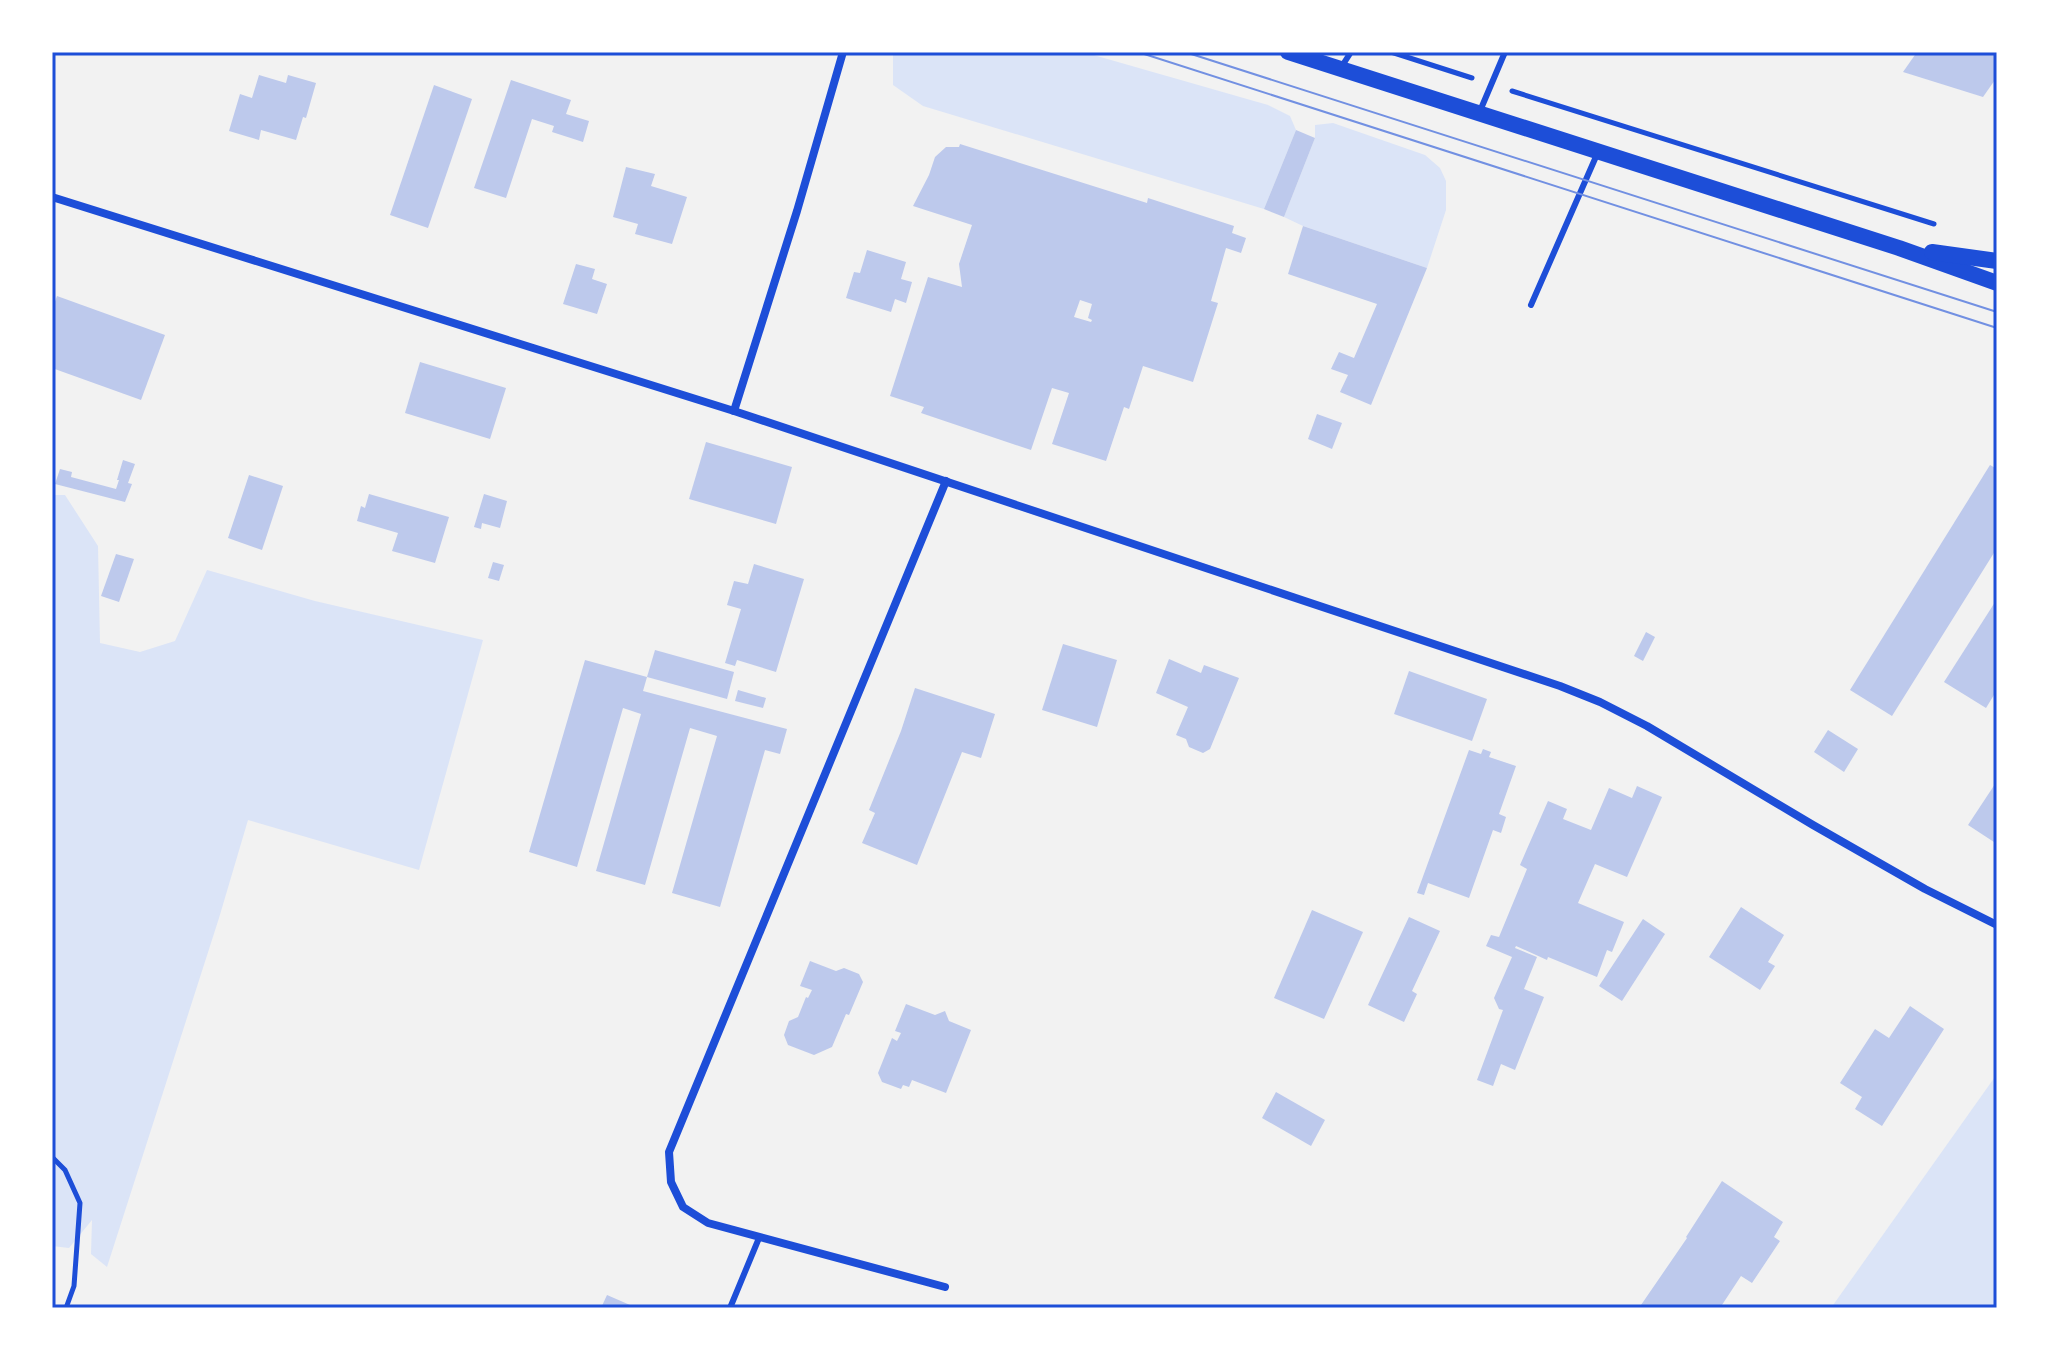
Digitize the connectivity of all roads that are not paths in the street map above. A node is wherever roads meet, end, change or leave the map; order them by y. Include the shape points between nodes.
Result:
1 (843, 52) edge
2 (1288, 52) edge
3 (1351, 52) edge
4 (1505, 52) edge
5 (1340, 69) junction
6 (1479, 113) junction
7 (1598, 152) junction
8 (52, 197) edge
9 (1899, 248) junction
10 (1997, 261) edge
11 (1997, 283) edge
12 (1531, 305) dead end
13 (734, 411) junction
14 (946, 481) junction
15 (1997, 925) edge
16 (759, 1238) junction
17 (945, 1287) dead end
18 (730, 1308) edge

1 - 13 street
2 - 5 main road
3 - 5 lane
4 - 6 lane
5 - 6 main road
6 - 7 main road
7 - 9 main road
7 - 12 lane
8 - 13 street
9 - 10 main road
9 - 11 main road
13 - 14 street
14 - 15 street via 1600,702
14 - 16 street via 669,1152 671,1182 683,1207 708,1223
16 - 17 street
16 - 18 lane

